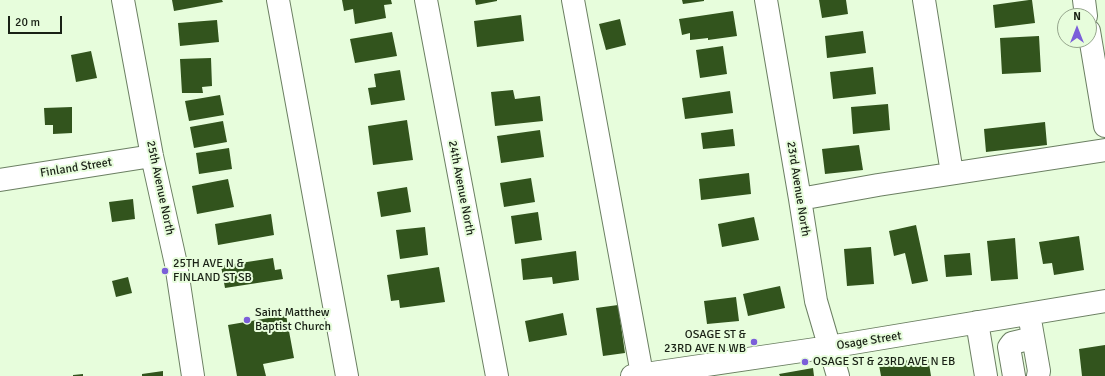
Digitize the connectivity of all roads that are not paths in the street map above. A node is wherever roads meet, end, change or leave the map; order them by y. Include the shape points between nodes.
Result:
1 (123, 0) edge
2 (278, 0) edge
3 (426, 0) edge
4 (573, 0) edge
5 (766, 0) edge
6 (924, 0) edge
7 (1092, 48) edge
8 (1105, 126) edge
9 (1105, 150) edge
10 (152, 156) junction
11 (952, 174) junction
12 (0, 180) edge
13 (800, 199) junction
14 (1105, 301) edge
15 (1029, 314) junction
16 (977, 322) junction
17 (1033, 338) junction
18 (829, 347) junction
19 (637, 375) edge
20 (193, 376) edge
21 (346, 376) edge
22 (497, 376) edge
23 (838, 376) edge
24 (986, 376) edge
25 (1014, 376) edge
26 (1038, 376) edge

1 - 10 street, 25th Avenue North
2 - 21 street
3 - 22 street, 24th Avenue North
4 - 19 street
5 - 13 street, 23rd Avenue North
6 - 11 street
7 - 8 street
9 - 11 street
10 - 12 street, Finland Street
10 - 20 street, 25th Avenue North via 176,264
11 - 13 street
13 - 18 street, 23rd Avenue North via 816,301
14 - 15 street, Osage Street
15 - 16 street, Osage Street
15 - 17 street
16 - 18 street, Osage Street
16 - 24 street
17 - 25 street via 1012,343 1009,347
17 - 26 street
18 - 19 street, Osage Street
18 - 23 street, 23rd Avenue North

